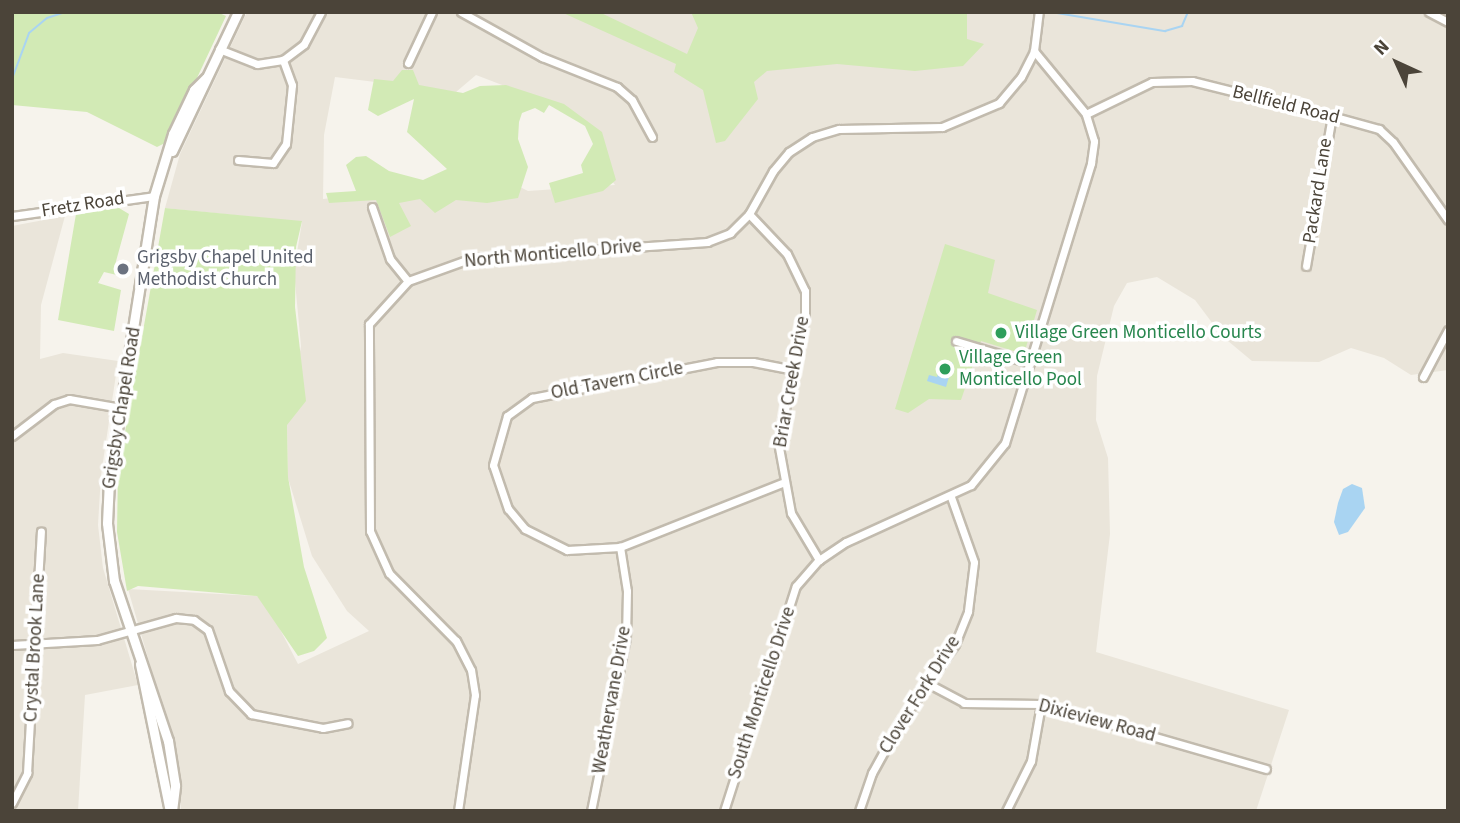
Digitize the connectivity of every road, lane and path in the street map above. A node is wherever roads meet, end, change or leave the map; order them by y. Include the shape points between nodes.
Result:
1 (238, 12) edge
2 (321, 12) edge
3 (432, 12) edge
4 (461, 12) edge
5 (1039, 12) edge
6 (1429, 12) edge
7 (1448, 22) edge
8 (219, 49) junction
9 (1034, 51) junction
10 (283, 60) junction
11 (408, 63) dead end
12 (1086, 114) junction
13 (1332, 116) junction
14 (652, 137) dead end
15 (239, 160) dead end
16 (154, 196) junction
17 (372, 207) dead end
18 (749, 214) junction
19 (12, 216) edge
20 (1448, 220) edge
21 (1306, 267) dead end
22 (408, 281) junction
23 (1448, 330) edge
24 (956, 341) dead end
25 (1030, 363) junction
26 (793, 369) junction
27 (1423, 377) dead end
28 (121, 408) junction
29 (12, 436) edge
30 (782, 483) junction
31 (951, 497) junction
32 (41, 531) dead end
33 (620, 547) junction
34 (819, 560) junction
35 (129, 630) junction
36 (36, 644) junction
37 (12, 645) edge
38 (929, 684) junction
39 (1041, 704) junction
40 (348, 723) dead end
41 (1266, 769) dead end
42 (12, 803) edge
43 (171, 811) edge
44 (458, 811) edge
45 (591, 811) edge
46 (724, 811) edge
47 (859, 811) edge
48 (1006, 811) edge

1 - 8 street, Grigsby Chapel Road
2 - 10 street via 304,44
3 - 11 street
4 - 14 street via 542,57 617,87 637,107
5 - 9 street
6 - 7 street
8 - 10 street via 257,64
8 - 16 street, Grigsby Chapel Road
9 - 12 street, South Monticello Drive
9 - 18 street, North Monticello Drive via 1021,78 999,103 973,118 942,127 839,130 812,137 789,152 773,171
10 - 15 street via 292,85 286,144 273,163
12 - 13 street, Bellfield Road via 1152,82 1192,81
12 - 25 street, South Monticello Drive via 1094,141 1091,163
13 - 20 street, Bellfield Road via 1378,129 1393,142
13 - 21 street, Packard Lane
16 - 19 street, Fretz Road
16 - 28 street, Grigsby Chapel Road
17 - 22 street via 390,259
18 - 22 street, North Monticello Drive via 730,233 707,242 472,258
18 - 26 street, Briar Creek Drive via 787,254 805,291
22 - 44 street, North Monticello Drive via 369,324 370,531 389,573 456,642 471,670 475,695
23 - 27 street
24 - 25 street
25 - 31 street, South Monticello Drive via 1004,443 971,485
26 - 30 street, Briar Creek Drive via 778,442
26 - 33 street, Old Tavern Circle via 717,362 532,398 507,416 494,465 508,509 524,529 567,550
28 - 29 street via 69,399 54,404
28 - 35 street, Grigsby Chapel Road via 107,523 114,580
30 - 33 street, Old Tavern Circle
30 - 34 street, Briar Creek Drive via 791,513
31 - 34 street, South Monticello Drive via 846,541
31 - 38 street, Clover Fork Drive via 974,562 968,611 955,644
32 - 36 street, Crystal Brook Lane
33 - 45 street, Weathervane Drive via 627,591 626,638
34 - 46 street, South Monticello Drive via 796,586
35 - 36 street via 97,640
35 - 40 street via 176,618 194,620 208,630 229,691 251,714 323,728
35 - 43 street, Grigsby Chapel Road via 148,675 170,751 176,799
36 - 37 street
36 - 42 street, Crystal Brook Lane via 27,773
38 - 39 street, Dixieview Road via 964,703
38 - 47 street, Clover Fork Drive via 899,724 872,774
39 - 41 street, Dixieview Road
39 - 48 street via 1031,761

